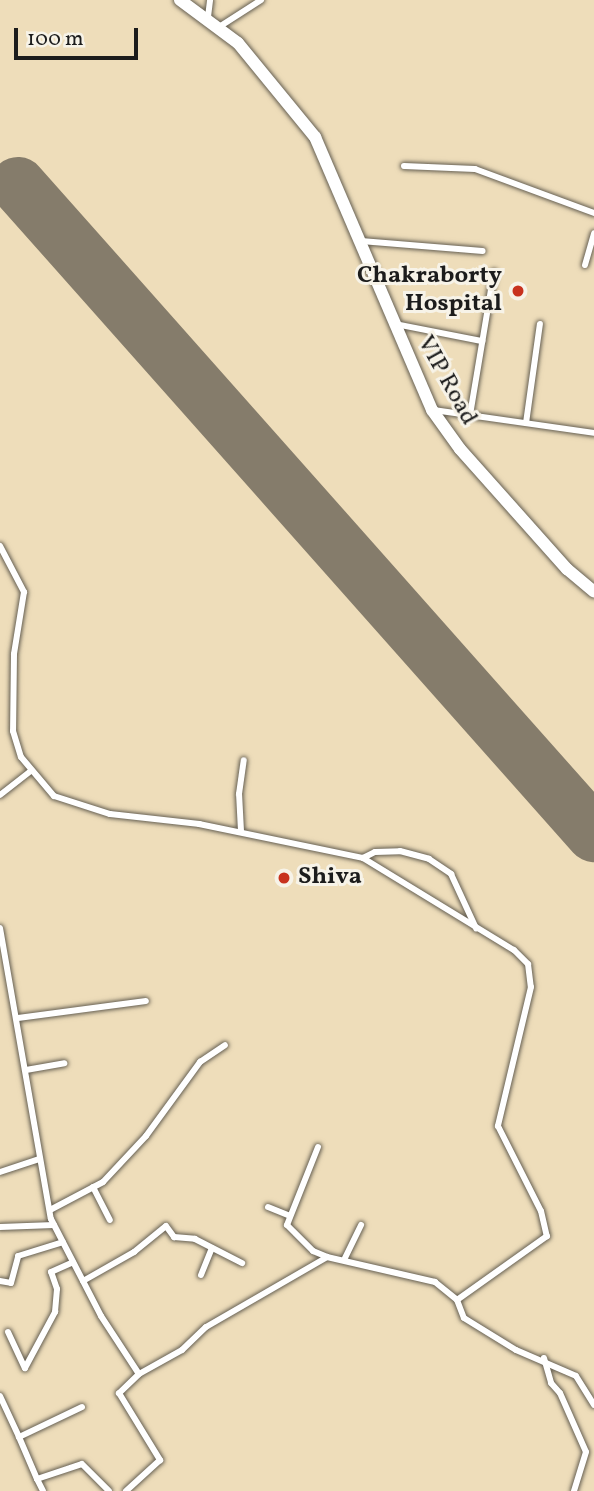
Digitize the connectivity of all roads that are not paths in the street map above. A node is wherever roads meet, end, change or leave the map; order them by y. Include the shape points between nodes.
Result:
1 (180, 0) edge
2 (210, 0) edge
3 (261, 0) edge
4 (208, 17) junction
5 (219, 27) junction
6 (404, 166) dead end
7 (594, 213) edge
8 (594, 233) edge
9 (359, 241) junction
10 (483, 251) dead end
11 (585, 265) dead end
12 (495, 272) dead end
13 (393, 324) junction
14 (540, 324) dead end
15 (482, 341) junction
16 (432, 410) junction
17 (470, 415) junction
18 (526, 423) junction
19 (594, 433) edge
20 (0, 546) edge
21 (594, 592) edge
22 (244, 760) dead end
23 (31, 771) junction
24 (0, 795) edge
25 (240, 831) junction
26 (363, 858) junction
27 (0, 928) edge
28 (476, 929) junction
29 (7, 952) junction
30 (0, 956) edge
31 (146, 1001) dead end
32 (18, 1018) junction
33 (225, 1045) dead end
34 (64, 1063) dead end
35 (26, 1070) junction
36 (318, 1147) dead end
37 (39, 1159) junction
38 (0, 1172) edge
39 (93, 1187) junction
40 (268, 1207) dead end
41 (50, 1210) junction
42 (288, 1215) junction
43 (110, 1220) dead end
44 (54, 1225) junction
45 (361, 1225) dead end
46 (0, 1227) edge
47 (63, 1242) junction
48 (212, 1248) junction
49 (327, 1257) junction
50 (344, 1260) junction
51 (73, 1262) junction
52 (242, 1263) dead end
53 (201, 1275) dead end
54 (0, 1281) edge
55 (83, 1281) junction
56 (457, 1300) junction
57 (8, 1332) dead end
58 (544, 1358) junction
59 (139, 1374) junction
60 (0, 1396) edge
61 (594, 1405) edge
62 (82, 1407) dead end
63 (19, 1437) junction
64 (37, 1479) junction
65 (43, 1491) edge
66 (109, 1491) edge
67 (126, 1491) edge
68 (575, 1491) edge

1 - 4 highway, VIP Road
2 - 4 street
3 - 5 street
4 - 5 highway, VIP Road
5 - 9 highway, VIP Road via 267,74 315,137
6 - 7 street via 475,169
8 - 11 street
9 - 10 street
9 - 13 highway, VIP Road
12 - 15 street
13 - 15 street
13 - 16 highway, VIP Road
14 - 18 street
15 - 17 street
16 - 17 street
16 - 21 highway, VIP Road via 460,449
17 - 18 street
18 - 19 street
20 - 23 street via 24,592 14,654 13,730 21,757
22 - 25 street
23 - 24 street
23 - 25 street via 54,796 110,814
25 - 26 street
26 - 28 street
26 - 28 street via 375,852 400,851 429,859 451,874
27 - 29 street
28 - 56 street via 528,964 531,987 498,1126 541,1211 547,1236
29 - 30 street
29 - 32 street
31 - 32 street
32 - 35 street
33 - 39 street via 200,1062 146,1136
34 - 35 street
35 - 37 street
36 - 42 street
37 - 38 street
37 - 41 street
39 - 41 street
39 - 43 street
40 - 42 street
41 - 44 street
42 - 49 street via 287,1225 313,1251
44 - 46 street
44 - 47 street
45 - 50 street
47 - 51 street
47 - 54 street via 18,1256 10,1283
48 - 52 street
48 - 53 street
48 - 55 street via 195,1239 174,1237 166,1226 134,1252
49 - 50 street
49 - 59 street via 206,1327 182,1350
50 - 56 street via 435,1282
51 - 55 street
51 - 57 street via 51,1272 57,1289 55,1312 25,1368
55 - 59 street
56 - 58 street via 464,1318 516,1350
58 - 61 street via 576,1376
58 - 68 street via 551,1383 560,1393 586,1452
59 - 67 street via 119,1393 160,1460
60 - 63 street
62 - 63 street
63 - 64 street
64 - 65 street
64 - 66 street via 82,1464

